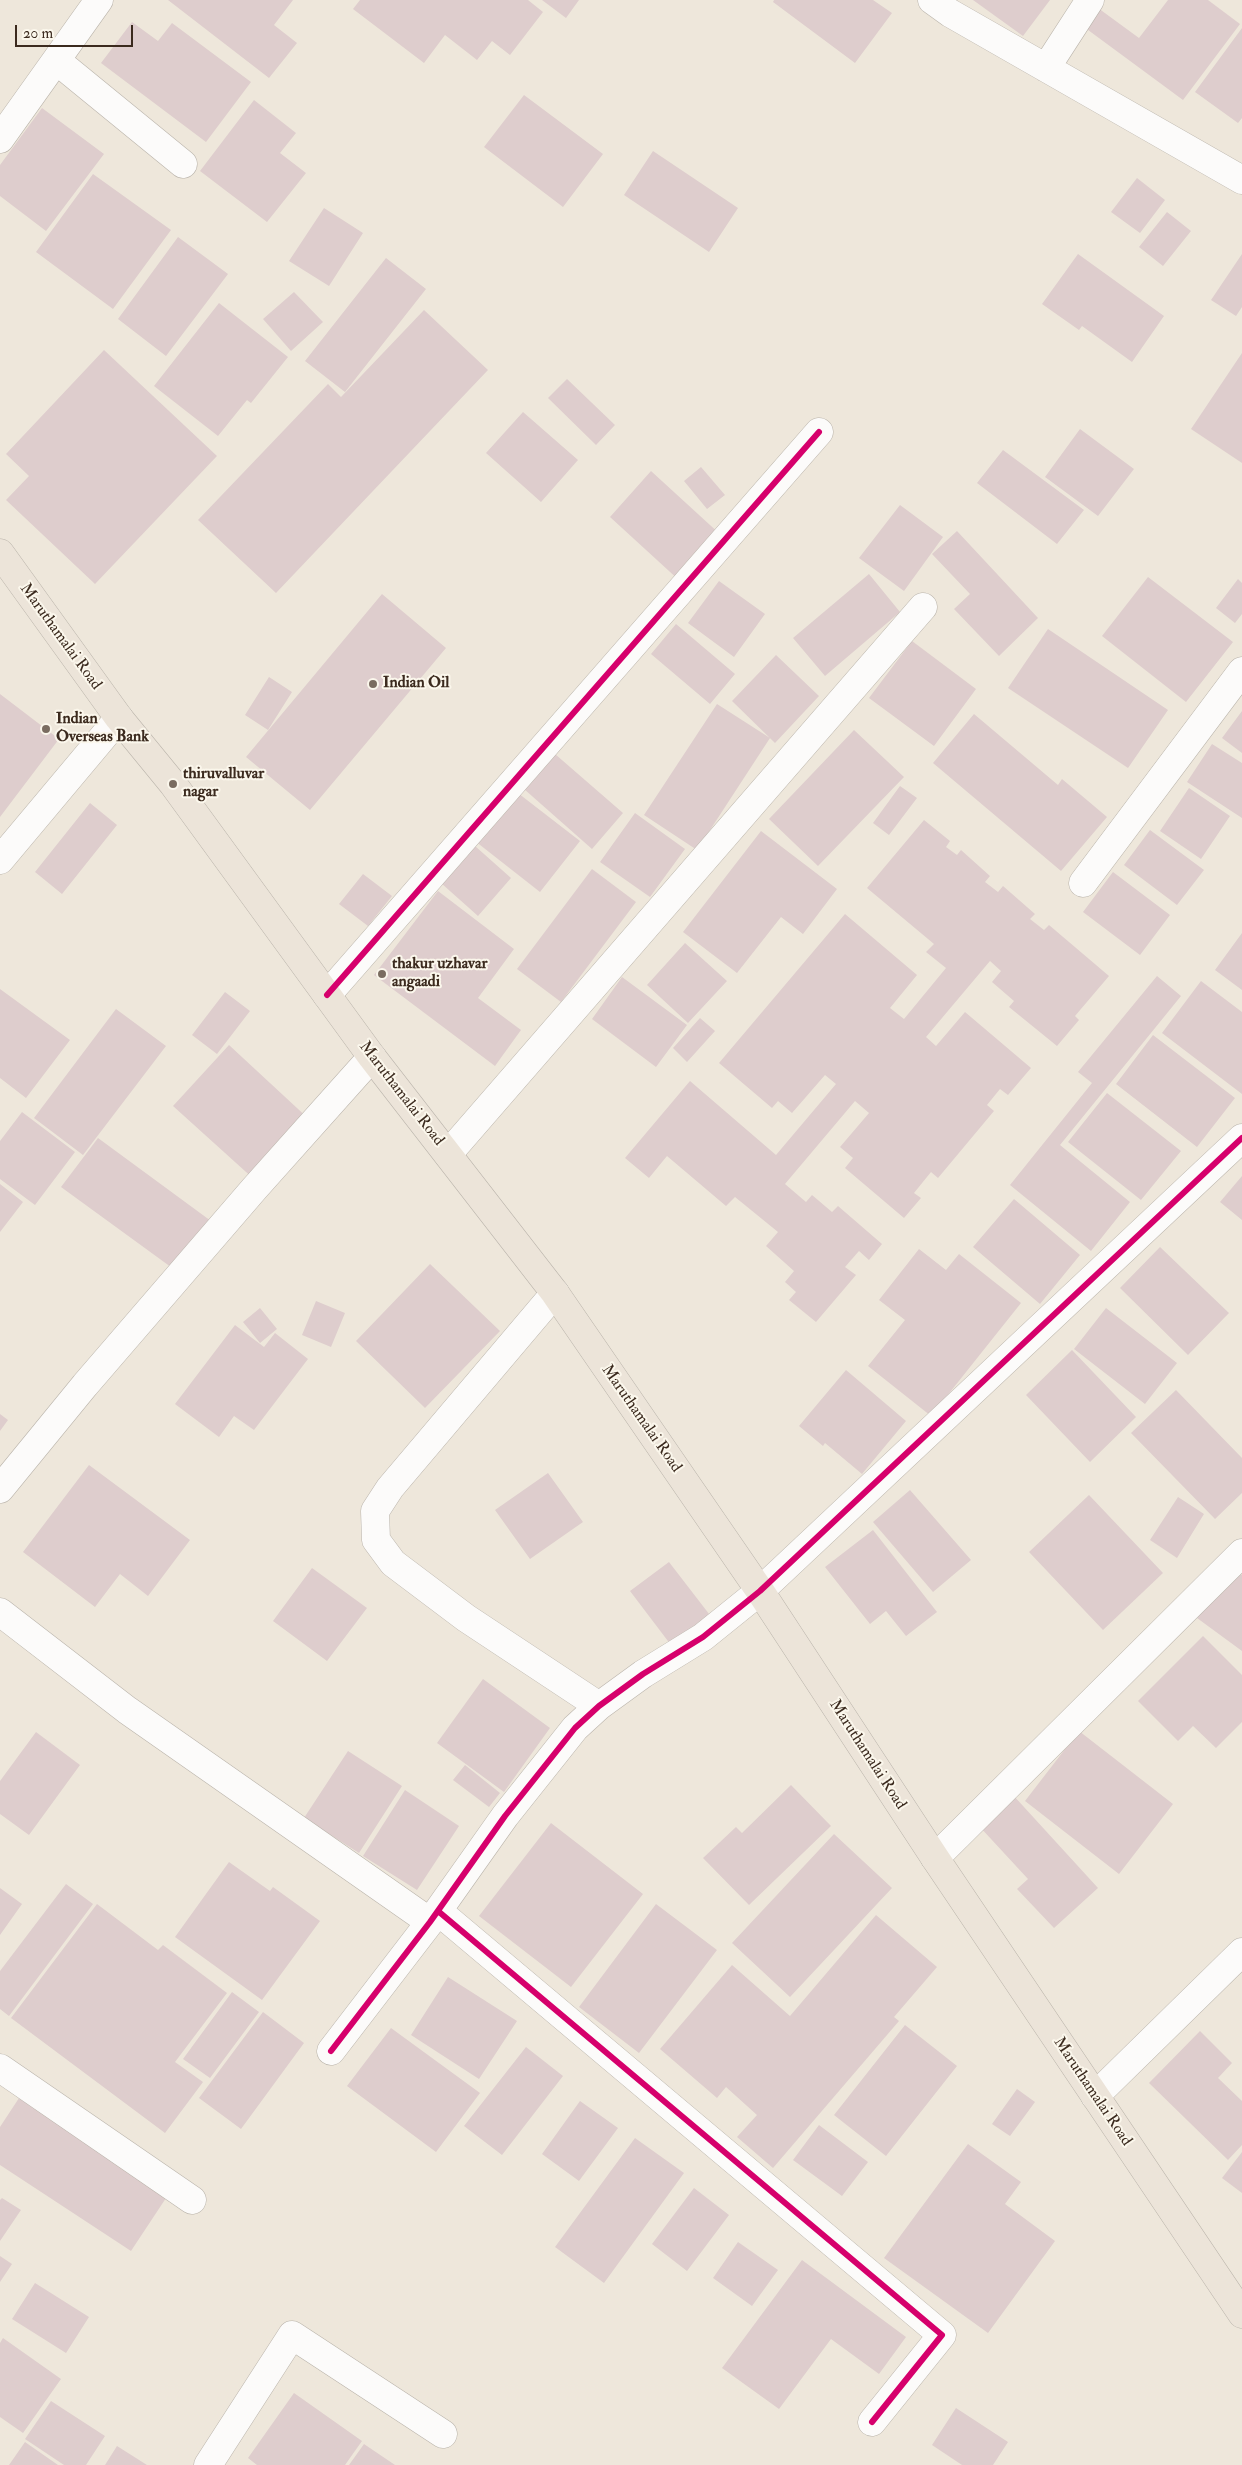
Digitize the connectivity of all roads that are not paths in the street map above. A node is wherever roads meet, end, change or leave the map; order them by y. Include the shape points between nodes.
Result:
1 (99, 0) edge
2 (932, 0) edge
3 (1090, 0) edge
4 (57, 61) junction
5 (1046, 68) junction
6 (0, 140) edge
7 (183, 164) dead end
8 (1242, 180) edge
9 (819, 432) dead end
10 (0, 553) edge
11 (923, 608) dead end
12 (1242, 671) edge
13 (119, 718) junction
14 (0, 860) edge
15 (1083, 884) dead end
16 (327, 995) junction
17 (372, 1057) junction
18 (1242, 1138) edge
19 (448, 1154) junction
20 (555, 1293) junction
21 (0, 1489) edge
22 (1242, 1553) edge
23 (760, 1591) junction
24 (0, 1612) edge
25 (599, 1706) junction
26 (935, 1858) junction
27 (434, 1917) junction
28 (1242, 1952) edge
29 (331, 2051) dead end
30 (0, 2068) edge
31 (1095, 2096) junction
32 (192, 2200) dead end
33 (1242, 2314) edge
34 (872, 2422) dead end
35 (443, 2434) dead end
36 (208, 2465) edge

1 - 4 street
2 - 5 street
3 - 5 street
4 - 6 street
4 - 7 street
5 - 8 street
9 - 16 street
10 - 13 main road, Maruthamalai Road
11 - 19 street
12 - 15 street
13 - 14 street
13 - 16 main road, Maruthamalai Road via 173,784
16 - 17 main road, Maruthamalai Road
17 - 19 main road, Maruthamalai Road
17 - 21 street via 144,1317
18 - 23 street
19 - 20 main road, Maruthamalai Road
20 - 23 main road, Maruthamalai Road
20 - 25 street via 390,1488 375,1511 376,1540 393,1564 458,1612
22 - 26 street
23 - 25 street via 703,1637
23 - 26 main road, Maruthamalai Road
24 - 27 street via 127,1710
25 - 27 street via 575,1728 505,1816
26 - 31 main road, Maruthamalai Road
27 - 29 street
27 - 34 street via 942,2335
28 - 31 street
30 - 32 street
31 - 33 main road, Maruthamalai Road
35 - 36 street via 292,2335

